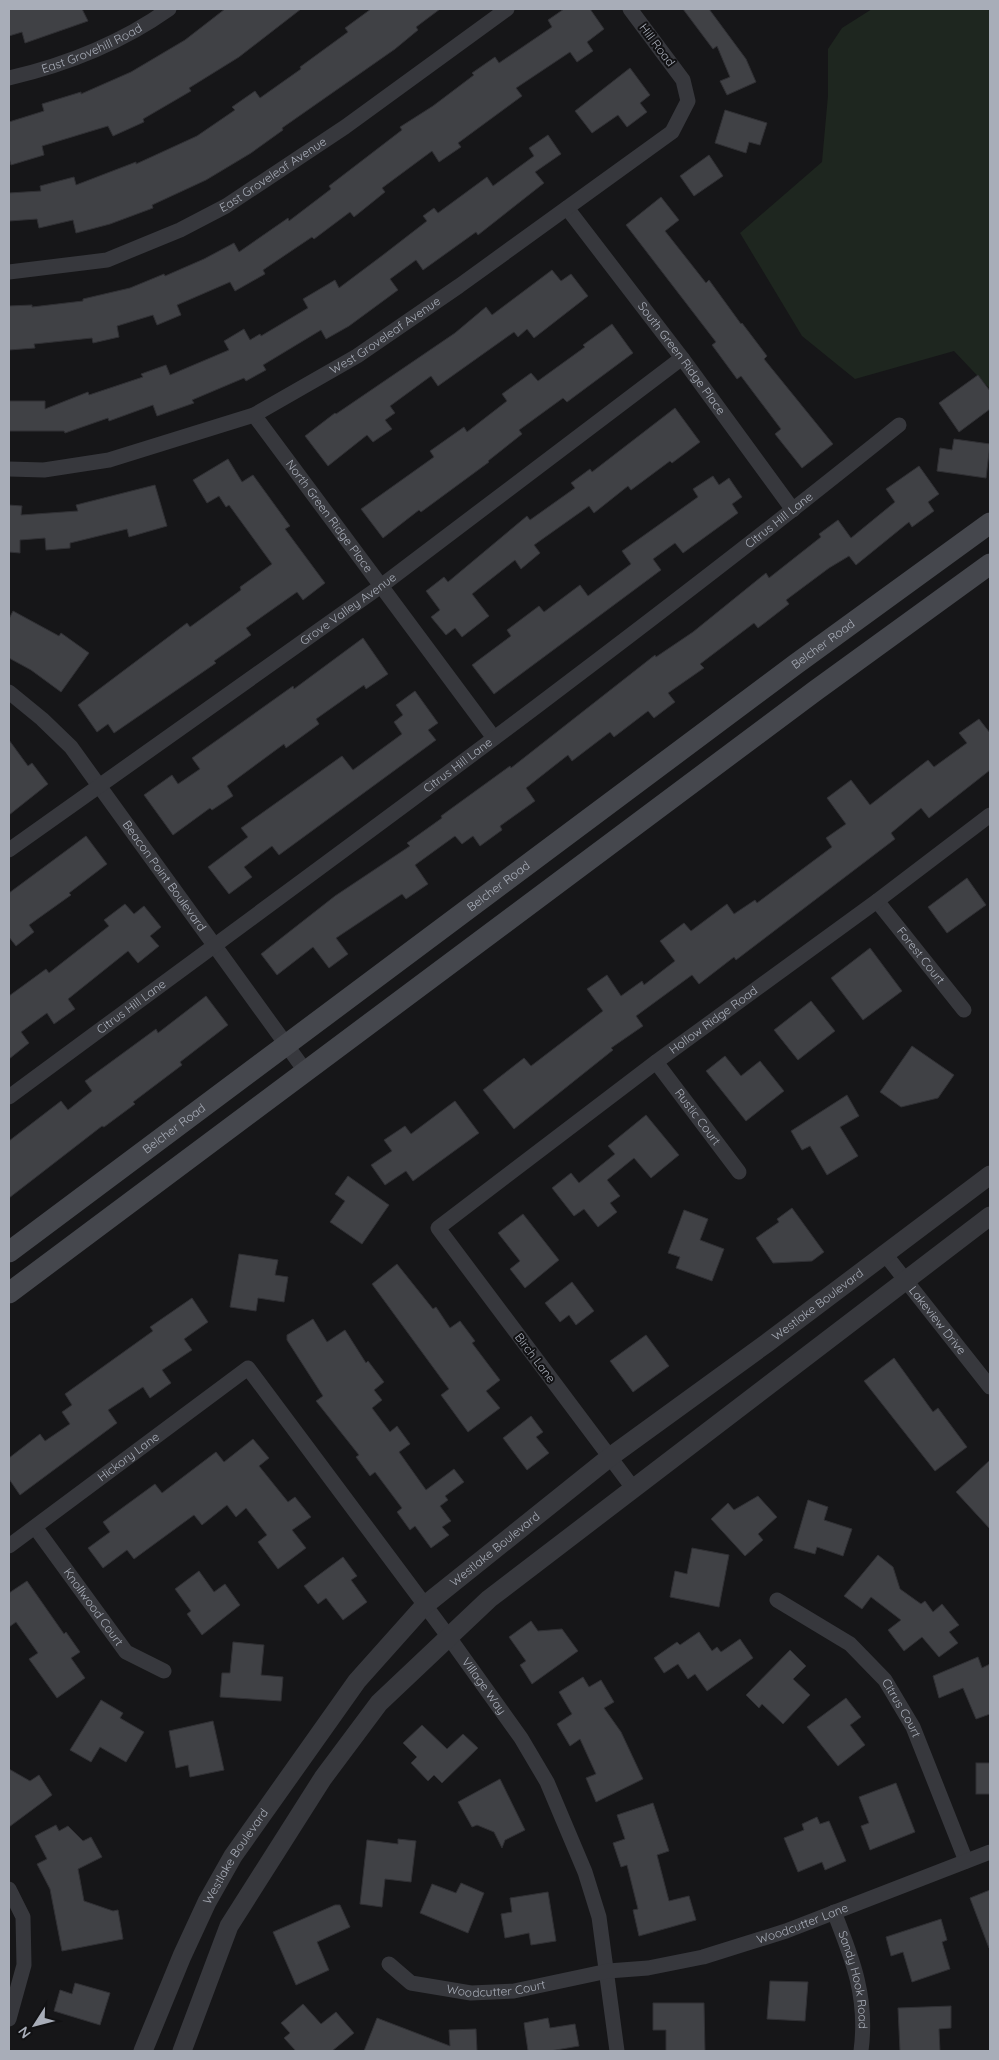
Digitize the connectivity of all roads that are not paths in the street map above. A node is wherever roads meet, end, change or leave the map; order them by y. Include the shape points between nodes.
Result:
1 (169, 9) edge
2 (507, 9) edge
3 (630, 9) edge
4 (9, 78) edge
5 (683, 80) joint
6 (567, 208) junction
7 (9, 272) edge
8 (682, 358) junction
9 (254, 415) junction
10 (899, 425) dead end
11 (9, 470) edge
12 (793, 510) junction
13 (990, 523) edge
14 (990, 564) edge
15 (381, 586) junction
16 (9, 692) edge
17 (494, 738) junction
18 (101, 785) junction
19 (990, 815) edge
20 (9, 850) edge
21 (877, 901) junction
22 (214, 945) junction
23 (964, 1010) dead end
24 (287, 1045) junction
25 (656, 1062) junction
26 (306, 1072) junction
27 (9, 1097) edge
28 (738, 1172) dead end
29 (990, 1175) edge
30 (990, 1216) edge
31 (438, 1228) joint
32 (9, 1252) edge
33 (884, 1253) junction
34 (905, 1280) junction
35 (9, 1293) edge
36 (248, 1368) joint
37 (990, 1388) edge
38 (610, 1457) junction
39 (633, 1488) junction
40 (35, 1527) junction
41 (9, 1546) edge
42 (777, 1600) dead end
43 (424, 1606) junction
44 (448, 1636) junction
45 (164, 1670) dead end
46 (990, 1852) edge
47 (966, 1861) junction
48 (9, 1889) edge
49 (834, 1912) junction
50 (389, 1964) dead end
51 (608, 1971) junction
52 (9, 2019) edge
53 (144, 2051) edge
54 (182, 2051) edge
55 (617, 2051) edge
56 (861, 2051) edge

1 - 4 street, East Grovehill Road via 86,55
2 - 7 street, East Groveleaf Avenue via 345,127 226,206 180,230 107,260
3 - 5 street, Hill Road
5 - 6 street, West Groveleaf Avenue via 688,100 672,132
6 - 8 street, South Green Ridge Place
6 - 9 street, West Groveleaf Avenue via 357,356
8 - 12 street, South Green Ridge Place
8 - 15 street, Grove Valley Avenue
9 - 11 street, West Groveleaf Avenue via 109,460 44,470
9 - 15 street, North Green Ridge Place
10 - 12 street, Citrus Hill Lane
12 - 17 street, Citrus Hill Lane
13 - 24 main road, Belcher Road
14 - 26 main road
15 - 17 street, North Green Ridge Place
15 - 18 street, Grove Valley Avenue
16 - 18 street, Beacon Point Boulevard via 71,747
17 - 22 street, Citrus Hill Lane
18 - 20 street, Grove Valley Avenue
18 - 22 street, Beacon Point Boulevard
19 - 21 street, Hollow Ridge Road
21 - 23 street, Forest Court
21 - 25 street, Hollow Ridge Road
22 - 24 street, Beacon Point Boulevard
22 - 27 street, Citrus Hill Lane
24 - 26 street, Beacon Point Boulevard
24 - 32 main road, Belcher Road
25 - 28 street, Rustic Court
25 - 31 street, Hollow Ridge Road
26 - 35 main road
29 - 33 street, Westlake Boulevard
30 - 34 street
31 - 38 street, Birch Lane
33 - 34 street, Lakeview Drive
33 - 38 street, Westlake Boulevard
34 - 37 street, Lakeview Drive
34 - 39 street
36 - 40 street, Hickory Lane
36 - 43 street, Village Way
38 - 39 street, Birch Lane
38 - 43 street, Westlake Boulevard
39 - 44 street via 489,1599
40 - 41 street, Hickory Lane
40 - 45 street, Knollwood Court via 126,1652
42 - 47 street, Citrus Court via 850,1644 885,1680 913,1727
43 - 44 street, Village Way
43 - 53 street, Westlake Boulevard via 357,1680 233,1856 182,1956
44 - 51 street, Village Way via 521,1738 547,1782 588,1881 599,1918
44 - 54 street via 379,1703 323,1778 229,1926
46 - 47 street, Woodcutter Lane
47 - 49 street, Woodcutter Lane
48 - 52 street via 24,1917 24,1965
49 - 51 street, Woodcutter Lane via 703,1957 648,1968
49 - 56 street, Sandy Hook Road via 855,1965 863,2010
50 - 51 street, Woodcutter Court via 411,1983 471,1993 514,1991
51 - 55 street, Village Way

